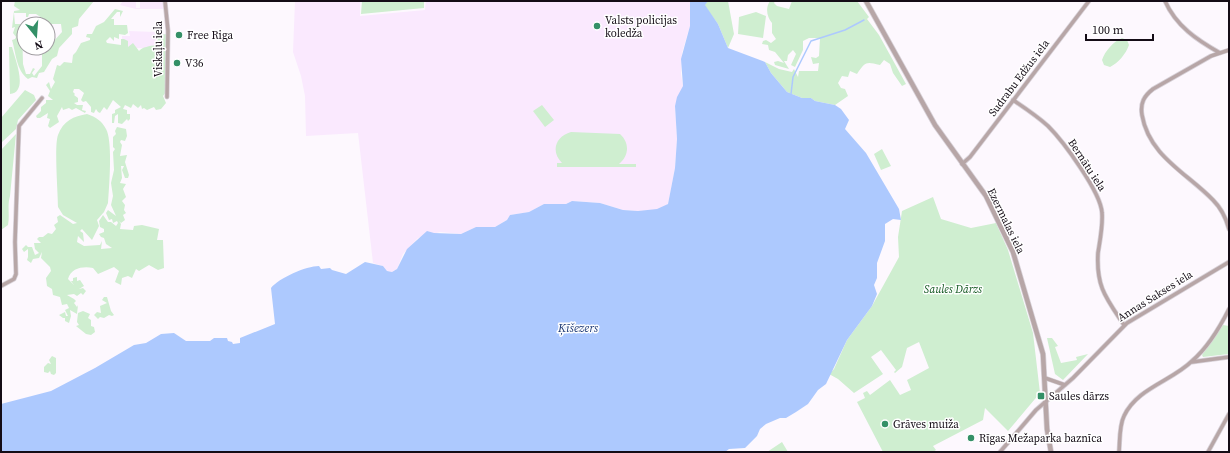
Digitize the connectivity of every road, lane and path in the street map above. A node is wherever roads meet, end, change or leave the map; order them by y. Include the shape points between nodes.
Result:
1 (165, 1) edge
2 (868, 1) edge
3 (1087, 1) edge
4 (1165, 1) edge
5 (1228, 52) edge
6 (1220, 53) junction
7 (167, 97) dead end
8 (42, 98) dead end
9 (1013, 100) junction
10 (962, 164) junction
11 (1229, 229) edge
12 (1229, 262) edge
13 (1, 286) edge
14 (1229, 311) edge
15 (1124, 326) junction
16 (1229, 357) edge
17 (1192, 362) junction
18 (1045, 378) junction
19 (1066, 385) junction
20 (1046, 403) junction
21 (1229, 414) edge
22 (1000, 452) edge
23 (1051, 452) edge
24 (1119, 452) edge
25 (1208, 452) edge

1 - 7 street, Viskaļu iela via 168,32
2 - 10 street, Ezermalas iela via 935,125
3 - 9 street, Sudrabu Edžus iela
4 - 6 street via 1180,25 1196,39
5 - 6 street
6 - 11 street via 1153,88 1145,96 1142,111 1145,128 1154,144 1177,170 1213,200 1223,212
8 - 13 street via 19,126 16,276
9 - 10 street, Sudrabu Edžus iela
9 - 15 street, Bernātu iela via 1059,138 1098,197 1102,213 1098,261 1100,282 1108,304
10 - 18 street, Ezermalas iela via 986,196 1013,252 1039,338
12 - 15 street, Annas Sakses iela
14 - 17 street
15 - 19 street, Annas Sakses iela
16 - 17 street
17 - 24 street via 1144,393 1130,407 1123,417
18 - 19 street
18 - 20 street, Ezermalas iela
19 - 20 street, Annas Sakses iela
20 - 22 street, Annas Sakses iela via 1036,410
20 - 23 street, Ezermalas iela
21 - 25 street

